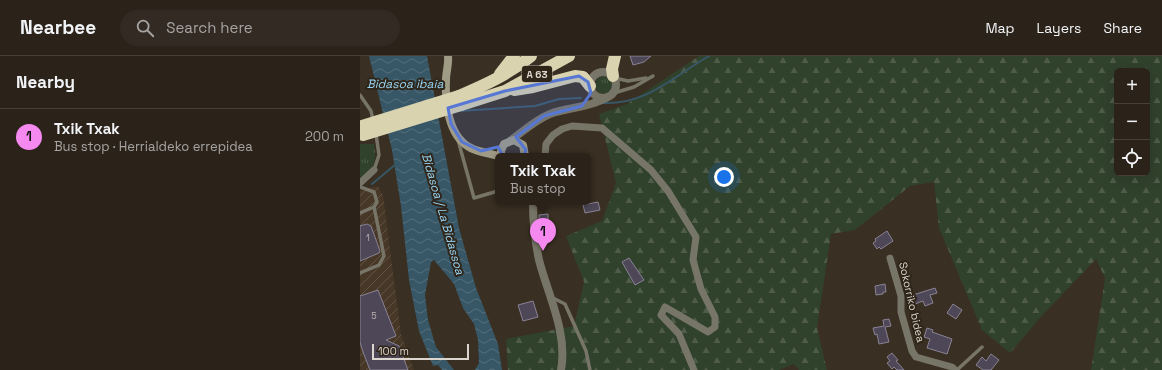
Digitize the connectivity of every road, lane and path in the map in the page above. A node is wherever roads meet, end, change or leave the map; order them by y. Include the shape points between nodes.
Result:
1 (514, 56) edge
2 (530, 56) edge
3 (569, 56) edge
4 (615, 56) edge
5 (449, 57) edge
6 (614, 77) junction
7 (494, 81) junction
8 (591, 88) junction
9 (505, 91) junction
10 (614, 93) junction
11 (360, 95) edge
12 (606, 98) junction
13 (460, 100) junction
14 (578, 109) junction
15 (526, 128) junction
16 (361, 131) edge
17 (457, 136) junction
18 (511, 140) junction
19 (523, 145) junction
20 (502, 147) junction
21 (481, 151) junction
22 (501, 153) edge
23 (524, 153) edge
24 (545, 153) edge
25 (495, 155) edge
26 (374, 170) joint
27 (360, 182) edge
28 (360, 187) edge
29 (495, 192) edge
30 (533, 205) edge
31 (374, 207) junction
32 (360, 213) edge
33 (890, 258) dead end
34 (360, 273) edge
35 (550, 297) junction
36 (982, 347) dead end
37 (561, 370) edge
38 (590, 370) edge
39 (694, 370) edge
40 (956, 370) edge

1 - 7 highway
2 - 7 highway, A 63
3 - 9 highway, A 63
4 - 6 highway via 612,69
5 - 17 main road via 446,98 451,124
6 - 8 street via 606,72 598,73 592,78
6 - 10 street via 617,86
6 - 10 lane via 633,81 653,76 634,87
7 - 13 highway, A 63
8 - 9 highway via 583,78 575,76
8 - 12 street via 598,97
8 - 14 street via 588,100
9 - 13 highway, A 63
10 - 12 street
11 - 26 lane via 371,111 377,140 379,154
12 - 14 street
13 - 16 highway, A 63, bridge
14 - 15 street via 550,114
15 - 18 street
15 - 19 street
17 - 21 main road via 470,148
17 - 29 lane via 474,198
18 - 19 main road
18 - 20 main road
19 - 23 main road
20 - 21 main road
20 - 22 main road
21 - 25 main road
24 - 39 street via 546,144 562,129 572,126 602,128 651,170 668,191 696,237 693,260 701,289 715,317 715,327 708,332 665,307 661,315 679,334
26 - 27 street
28 - 31 lane via 374,192 377,202
30 - 35 street via 533,224 538,252
31 - 32 lane
31 - 34 lane via 384,256 379,265
33 - 40 street, Sokorriko bidea via 912,351 916,357
35 - 37 street via 563,342
35 - 38 lane via 565,304 586,351
36 - 40 lane

